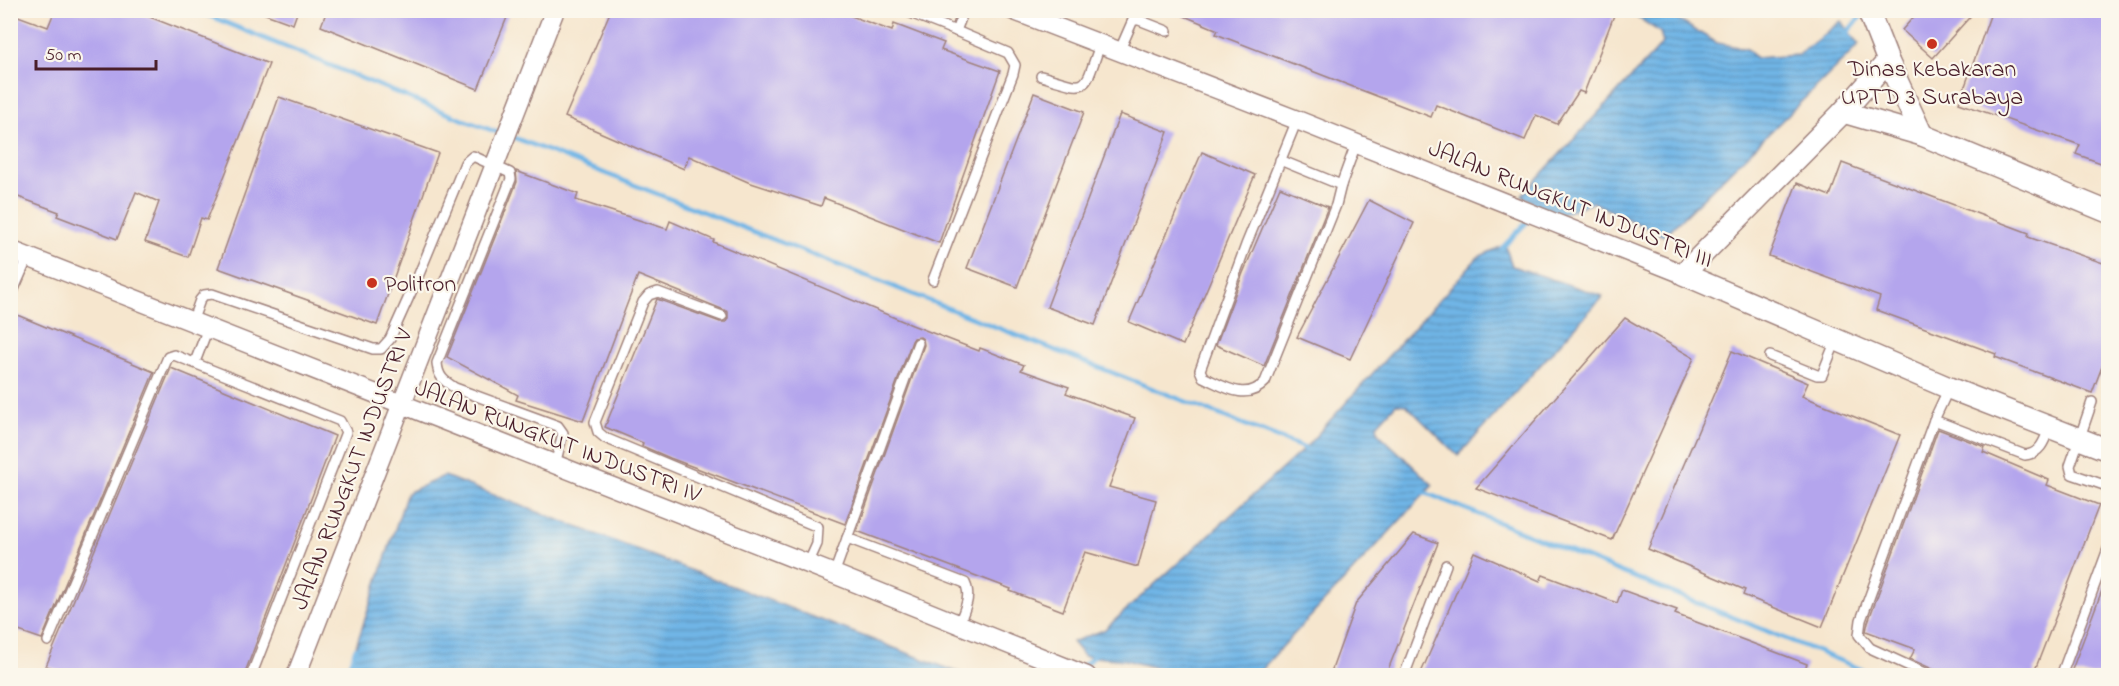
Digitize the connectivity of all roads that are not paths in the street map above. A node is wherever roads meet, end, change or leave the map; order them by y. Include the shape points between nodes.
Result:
1 (555, 10) edge
2 (903, 10) edge
3 (964, 10) edge
4 (1012, 10) edge
5 (1868, 10) edge
6 (1033, 14) edge
7 (956, 31) junction
8 (1167, 31) dead end
9 (1100, 45) junction
10 (1119, 52) junction
11 (1888, 61) junction
12 (1041, 76) dead end
13 (1843, 111) junction
14 (1296, 120) junction
15 (1922, 135) junction
16 (1356, 144) junction
17 (499, 158) junction
18 (1280, 160) junction
19 (1341, 185) junction
20 (2109, 212) edge
21 (10, 250) edge
22 (28, 257) junction
23 (1683, 274) junction
24 (933, 280) dead end
25 (11, 296) edge
26 (722, 316) dead end
27 (200, 325) junction
28 (1836, 339) junction
29 (918, 343) dead end
30 (1770, 356) dead end
31 (195, 362) junction
32 (1948, 388) junction
33 (2092, 402) dead end
34 (402, 405) junction
35 (1934, 420) junction
36 (2050, 426) junction
37 (2080, 437) junction
38 (2109, 450) edge
39 (555, 465) junction
40 (2104, 485) dead end
41 (847, 538) junction
42 (2109, 549) edge
43 (808, 564) junction
44 (1446, 565) dead end
45 (834, 574) junction
46 (959, 624) junction
47 (48, 641) dead end
48 (251, 675) edge
49 (296, 675) edge
50 (1087, 675) edge
51 (1404, 675) edge
52 (1930, 675) edge
53 (2061, 675) edge

1 - 17 street, JALAN RUNGKUT INDUSTRI V
2 - 7 lane
3 - 7 lane
4 - 6 street, JALAN RUNGKUT INDUSTRI III
5 - 11 street
6 - 9 street, JALAN RUNGKUT INDUSTRI III
7 - 24 lane via 1008,52 1015,65
8 - 10 lane via 1133,20
9 - 10 street, JALAN RUNGKUT INDUSTRI III
9 - 12 lane via 1088,81 1082,85
10 - 14 street, JALAN RUNGKUT INDUSTRI III
11 - 13 street
11 - 15 street
13 - 15 street
13 - 23 street
14 - 16 street, JALAN RUNGKUT INDUSTRI III
14 - 18 lane
15 - 20 street
16 - 19 lane
16 - 23 street, JALAN RUNGKUT INDUSTRI III
17 - 27 lane via 473,156 465,163 390,339 381,349 212,294 200,300
17 - 34 street, JALAN RUNGKUT INDUSTRI V
17 - 39 lane via 511,179 437,363 438,371 443,381 455,388 558,426 563,433
18 - 19 lane
18 - 19 lane via 1200,370 1203,377 1221,385 1245,393 1257,390 1265,381
21 - 22 street, JALAN RUNGKUT INDUSTRI IV
22 - 25 lane
22 - 27 street, JALAN RUNGKUT INDUSTRI IV
23 - 28 street, JALAN RUNGKUT INDUSTRI III
26 - 43 lane via 658,292 649,295 595,422 598,432 818,527
27 - 31 lane
27 - 34 street, JALAN RUNGKUT INDUSTRI IV
28 - 30 lane via 1822,375
28 - 32 street, JALAN RUNGKUT INDUSTRI III
29 - 41 lane
31 - 47 lane via 174,355 168,357
31 - 48 lane via 339,421 346,432
32 - 35 lane
32 - 36 street, JALAN RUNGKUT INDUSTRI III
33 - 37 lane
34 - 39 street, JALAN RUNGKUT INDUSTRI IV
34 - 49 street, JALAN RUNGKUT INDUSTRI V
35 - 36 lane via 2025,455 2042,447
35 - 52 lane via 1861,620 1859,635 1870,648
36 - 37 street, JALAN RUNGKUT INDUSTRI III
37 - 38 street, JALAN RUNGKUT INDUSTRI III
37 - 40 lane via 2070,466 2072,474
39 - 43 street, JALAN RUNGKUT INDUSTRI IV
41 - 45 lane
41 - 46 lane via 965,583 969,590
42 - 53 lane
43 - 45 street, JALAN RUNGKUT INDUSTRI IV
44 - 51 lane
45 - 46 street, JALAN RUNGKUT INDUSTRI IV
46 - 50 street, JALAN RUNGKUT INDUSTRI IV

